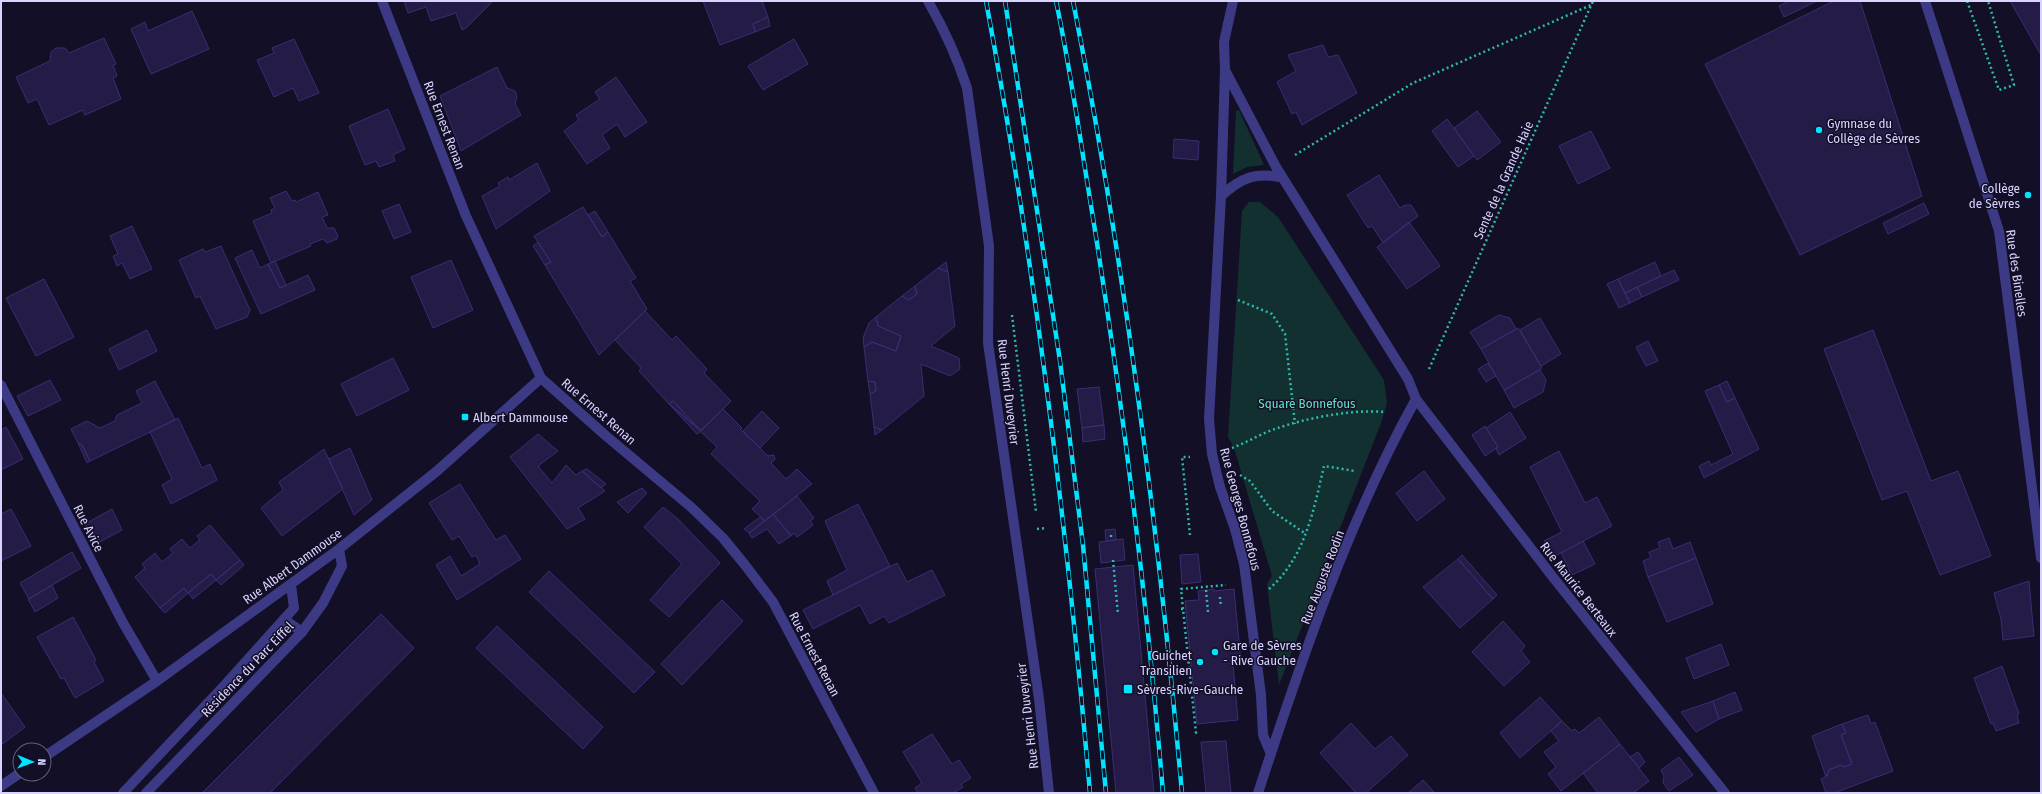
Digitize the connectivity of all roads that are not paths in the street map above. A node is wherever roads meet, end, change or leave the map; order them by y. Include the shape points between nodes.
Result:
1 (382, 1) edge
2 (928, 1) edge
3 (1233, 1) edge
4 (1925, 1) edge
5 (1225, 70) junction
6 (1283, 178) junction
7 (1221, 196) junction
8 (541, 378) junction
9 (1, 384) edge
10 (1416, 399) junction
11 (339, 549) junction
12 (2041, 558) edge
13 (291, 586) junction
14 (284, 619) junction
15 (302, 632) junction
16 (156, 681) junction
17 (52, 752) edge
18 (1271, 754) junction
19 (12, 778) edge
20 (1, 786) edge
21 (123, 793) edge
22 (146, 793) edge
23 (874, 793) edge
24 (1049, 793) edge
25 (1258, 793) edge
26 (1725, 793) edge

1 - 8 street, Rue Ernest Renan via 466,216
2 - 24 street, Rue Henri Duveyrier via 960,64 967,88 989,246 988,343 1039,699
3 - 5 street, Rue Georges Bonnefous via 1224,42
4 - 12 street, Rue des Binelles via 1999,230
5 - 6 street, Rue Georges Bonnefous
5 - 7 street, Rue Georges Bonnefous
6 - 7 street via 1270,174 1254,176 1235,184
6 - 10 street, Rue Georges Bonnefous via 1408,379
7 - 18 street, Rue Georges Bonnefous via 1209,419 1212,454 1242,557 1261,695 1263,735
8 - 11 street, Rue Albert Dammouse via 437,471
8 - 23 street, Rue Ernest Renan via 691,507 723,538 745,565 773,602
9 - 16 street, Rue Avice via 122,621
10 - 18 street, Rue Auguste Rodin via 1378,474 1338,568
10 - 26 street, Rue Maurice Berteaux via 1552,576
11 - 13 street, Rue Albert Dammouse
11 - 15 street, Résidence du Parc Eiffel via 342,566 323,603
13 - 14 street, Résidence du Parc Eiffel via 294,608
13 - 16 street, Rue Albert Dammouse
14 - 15 street
14 - 21 street, Résidence du Parc Eiffel
15 - 22 street, Résidence du Parc Eiffel
16 - 17 street, Rue Albert Dammouse
18 - 25 street, Rue Auguste Rodin
19 - 20 street

